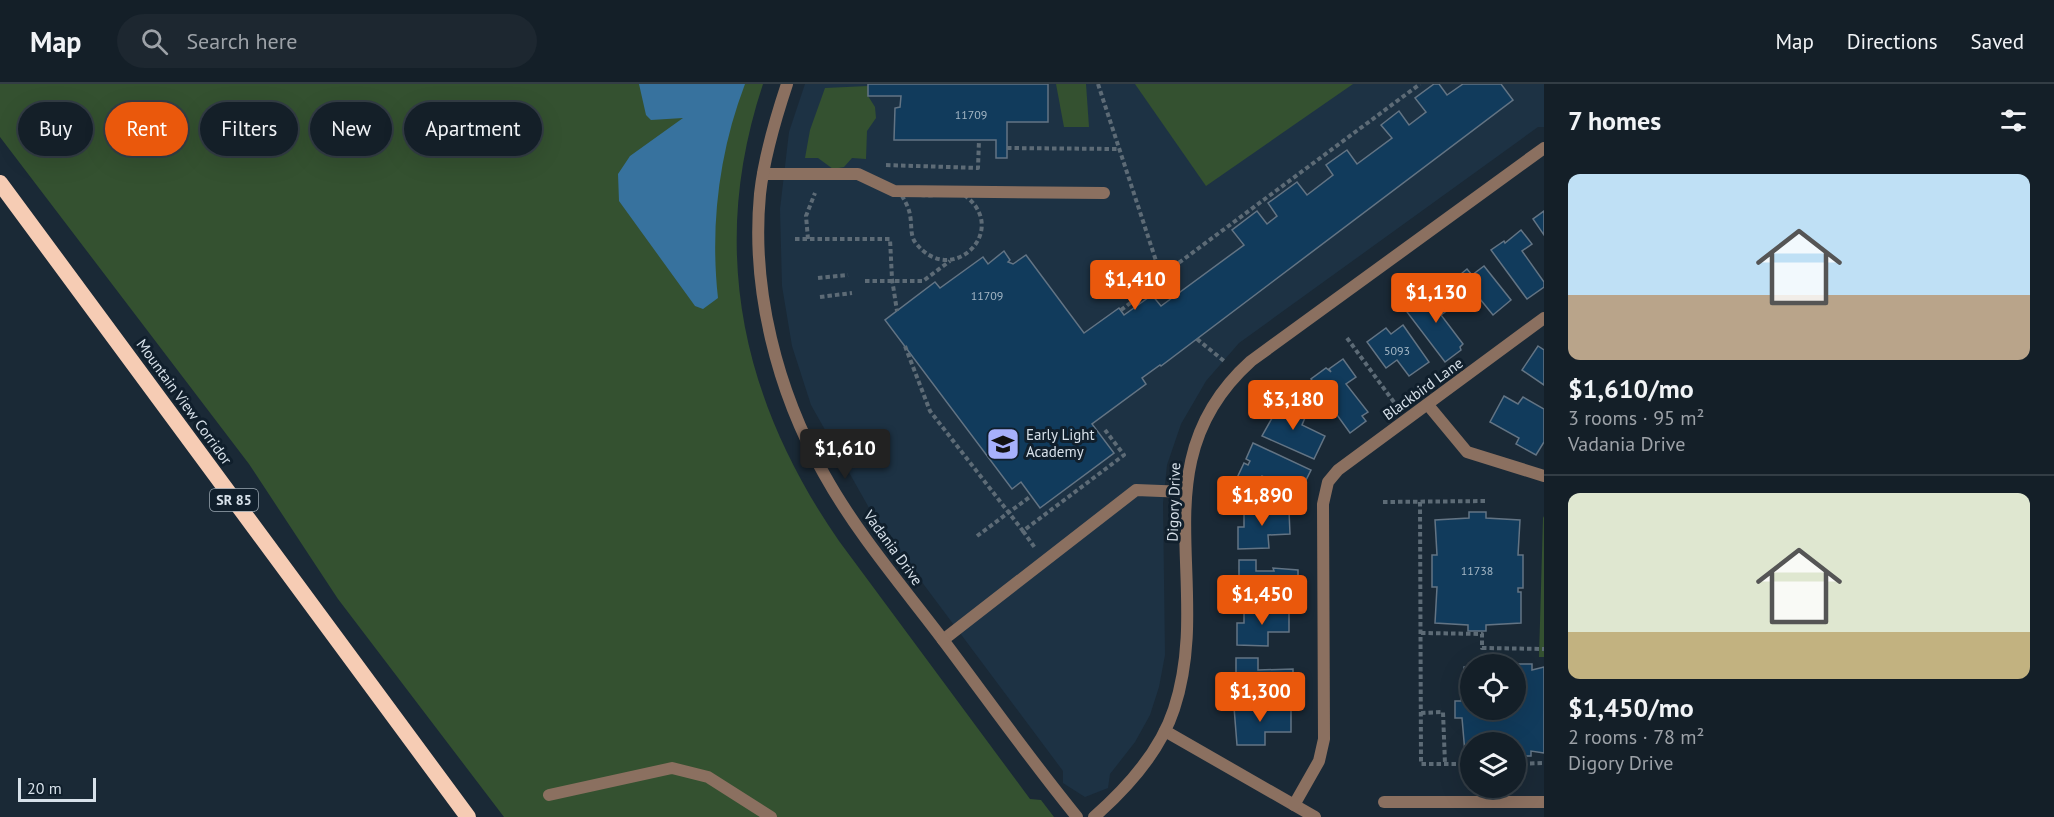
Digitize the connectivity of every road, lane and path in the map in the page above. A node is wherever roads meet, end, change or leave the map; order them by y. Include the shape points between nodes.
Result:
1 (787, 84) edge
2 (1098, 84) edge
3 (1420, 84) edge
4 (1007, 148) dead end
5 (1544, 148) edge
6 (1118, 149) junction
7 (763, 174) junction
8 (0, 183) edge
9 (958, 191) junction
10 (1104, 193) dead end
11 (795, 239) dead end
12 (913, 240) dead end
13 (950, 261) junction
14 (848, 275) dead end
15 (1161, 276) junction
16 (818, 278) dead end
17 (892, 279) junction
18 (865, 281) dead end
19 (852, 293) dead end
20 (819, 297) dead end
21 (1171, 298) dead end
22 (1121, 310) dead end
23 (897, 311) dead end
24 (1544, 318) edge
25 (1347, 338) dead end
26 (1197, 339) dead end
27 (904, 346) dead end
28 (1224, 361) dead end
29 (1253, 390) dead end
30 (1263, 400) dead end
31 (1428, 405) junction
32 (1407, 420) junction
33 (1105, 430) dead end
34 (1544, 476) edge
35 (1186, 492) junction
36 (1031, 496) dead end
37 (1487, 501) dead end
38 (1383, 502) dead end
39 (1420, 502) junction
40 (1009, 513) junction
41 (977, 536) dead end
42 (1421, 633) junction
43 (943, 640) junction
44 (1544, 649) edge
45 (1421, 713) junction
46 (1165, 731) junction
47 (1445, 764) junction
48 (1460, 764) edge
49 (1526, 764) edge
50 (1544, 764) edge
51 (549, 795) dead end
52 (1384, 802) dead end
53 (1544, 802) edge
54 (1294, 805) junction
55 (468, 817) edge
56 (771, 817) edge
57 (1077, 817) edge
58 (1094, 817) edge
59 (1315, 817) edge

1 - 7 street, Vadania Drive
2 - 6 path
3 - 15 path
4 - 6 path
5 - 35 street, Digory Drive via 1238,373 1212,406 1198,434 1190,457
6 - 15 path
7 - 9 street via 858,174 894,191
7 - 43 street, Vadania Drive via 759,217 764,293 776,353 796,417 842,503
8 - 55 highway, Mountain View Corridor / SR 85
9 - 10 street
9 - 13 path via 973,200 982,214 980,236 970,253
11 - 17 path via 890,239
12 - 13 path via 926,255
13 - 17 path via 923,281
14 - 16 path
15 - 21 path
15 - 22 path
17 - 18 path
17 - 23 path
19 - 20 path
24 - 31 street, Blackbird Lane
25 - 32 path
26 - 28 path
27 - 40 path via 930,411
29 - 30 path
31 - 32 street, Blackbird Lane
31 - 34 street via 1467,452
32 - 54 street, Blackbird Lane via 1338,470 1325,489 1324,739 1314,771
33 - 40 path via 1124,455 1023,531
35 - 43 street via 1136,490
35 - 46 street, Digory Drive via 1187,642 1180,689
36 - 40 path
37 - 39 path
38 - 39 path
39 - 42 path
40 - 41 path
42 - 44 path via 1482,634 1482,648
42 - 45 path
43 - 57 street, Vadania Drive via 1041,776
45 - 47 path via 1443,712
45 - 47 path via 1421,764
46 - 54 street
46 - 58 street, Digory Drive via 1129,783
47 - 48 path
49 - 50 path
51 - 56 street via 672,768 708,777
52 - 53 street
54 - 59 street

